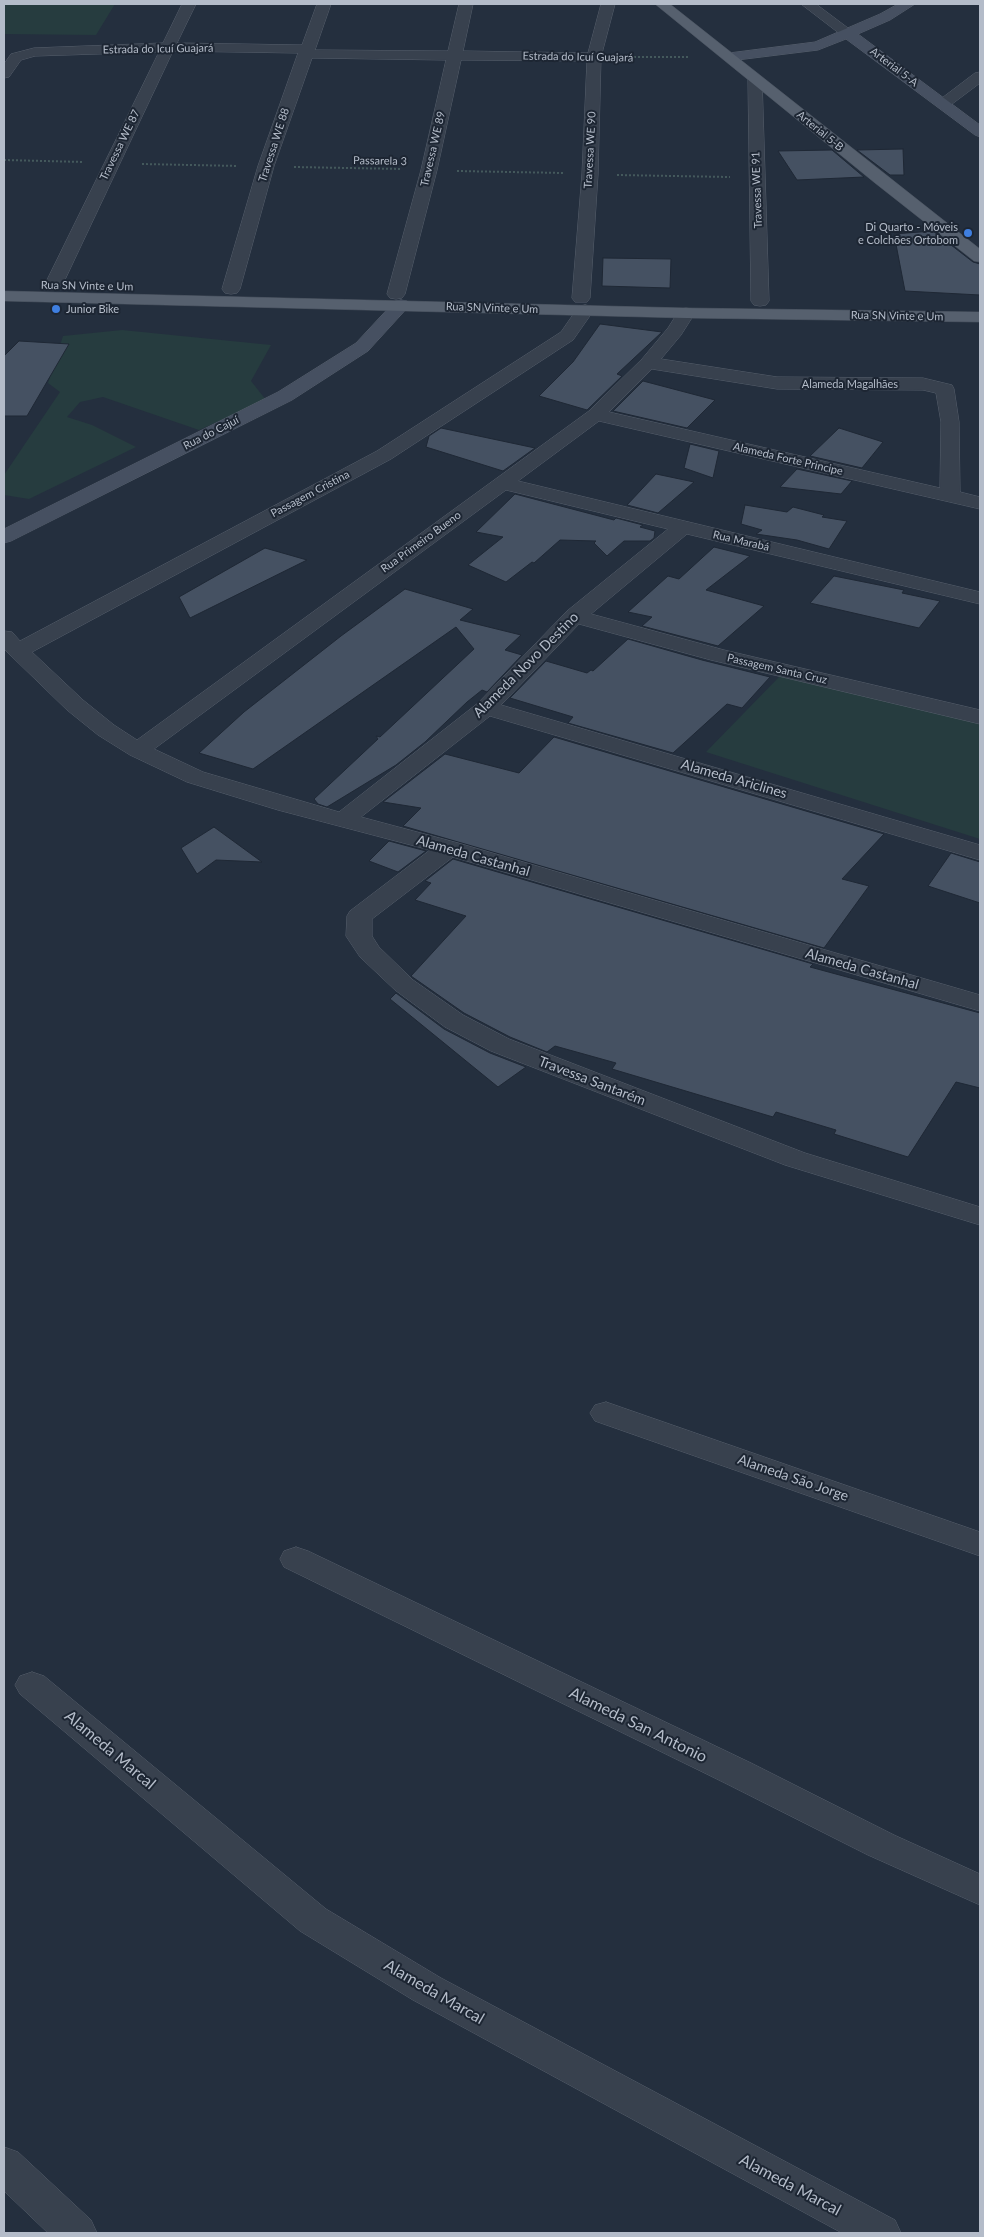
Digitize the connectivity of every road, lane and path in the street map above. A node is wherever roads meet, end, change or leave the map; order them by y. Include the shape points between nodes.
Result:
1 (189, 4) edge
2 (324, 4) edge
3 (466, 4) edge
4 (608, 4) edge
5 (662, 4) edge
6 (808, 4) edge
7 (908, 4) edge
8 (849, 34) junction
9 (168, 47) junction
10 (306, 51) junction
11 (454, 55) junction
12 (594, 57) junction
13 (729, 57) junction
14 (8, 60) edge
15 (4, 74) edge
16 (980, 76) edge
17 (755, 79) junction
18 (971, 100) dead end
19 (948, 101) junction
20 (980, 132) edge
21 (4, 160) edge
22 (111, 163) junction
23 (266, 166) junction
24 (429, 170) junction
25 (590, 174) junction
26 (756, 178) junction
27 (980, 257) edge
28 (52, 286) junction
29 (231, 289) junction
30 (4, 293) edge
31 (399, 299) junction
32 (760, 301) junction
33 (583, 304) junction
34 (645, 306) junction
35 (980, 306) edge
36 (686, 313) junction
37 (980, 318) edge
38 (648, 364) junction
39 (596, 415) junction
40 (501, 483) junction
41 (950, 496) junction
42 (980, 503) edge
43 (683, 527) junction
44 (4, 537) edge
45 (980, 598) edge
46 (575, 616) junction
47 (10, 644) edge
48 (486, 708) junction
49 (980, 717) edge
50 (138, 750) junction
51 (344, 819) junction
52 (449, 848) junction
53 (980, 852) edge
54 (980, 1003) edge
55 (980, 1216) edge
56 (606, 1413) dead end
57 (980, 1544) edge
58 (296, 1559) dead end
59 (32, 1685) dead end
60 (980, 1890) edge
61 (4, 2165) edge
62 (76, 2233) edge
63 (880, 2233) edge

1 - 9 street, Travessa WE 87
2 - 10 street, Travessa WE 88
3 - 11 street, Travessa WE 89
4 - 12 street, Travessa WE 90
5 - 13 main road, Arterial 5-B
6 - 8 street, Arterial 5-A
7 - 8 street
8 - 13 street via 818,46
8 - 19 street, Arterial 5-A
9 - 10 street, Estrada do Icuí Guajará
9 - 14 street, Estrada do Icuí Guajará via 34,52
9 - 22 street, Travessa WE 87
10 - 11 street, Estrada do Icuí Guajará
10 - 23 street, Travessa WE 88
11 - 12 street, Estrada do Icuí Guajará
11 - 24 street, Travessa WE 89
12 - 13 path, Estrada do Icuí Guajará
12 - 25 street, Travessa WE 90
13 - 17 main road, Arterial 5-B
14 - 15 street
16 - 19 street
17 - 26 street, Travessa WE 91
17 - 27 main road, Arterial 5-B
18 - 19 street
19 - 20 street, Arterial 5-A
21 - 22 path, Passarela 3
22 - 23 path, Passarela 3
22 - 28 street, Travessa WE 87
23 - 24 path, Passarela 3
23 - 29 street, Travessa WE 88
24 - 25 path, Passarela 3
24 - 31 street, Travessa WE 89
25 - 26 path, Passarela 3
25 - 33 street, Travessa WE 90
26 - 32 street, Travessa WE 91
28 - 29 main road, Rua SN Vinte e Um
28 - 30 main road, Rua SN Vinte e Um
29 - 31 main road, Rua SN Vinte e Um
30 - 31 main road, Rua SN Vinte e Um
31 - 33 main road, Rua SN Vinte e Um
31 - 44 street, Rua do Cajuí via 362,347 292,392
32 - 34 main road, Rua SN Vinte e Um
32 - 35 main road, Rua SN Vinte e Um
33 - 34 main road, Rua SN Vinte e Um
33 - 47 street, Passagem Cristina via 567,336 384,455
34 - 36 main road, Rua SN Vinte e Um
36 - 37 main road, Rua SN Vinte e Um
36 - 38 street, Rua Primeiro Bueno
38 - 39 street, Rua Primeiro Bueno
38 - 41 street, Alameda Magalhães via 777,383 923,384 945,389 950,422
39 - 40 street, Rua Primeiro Bueno
39 - 41 street, Alameda Forte Principe
40 - 43 street, Rua Marabá
40 - 50 street, Rua Primeiro Bueno
41 - 42 street, Alameda Forte Principe
43 - 45 street, Rua Marabá
43 - 46 street, Alameda Novo Destino
46 - 48 street, Alameda Novo Destino
46 - 49 street, Passagem Santa Cruz via 718,655
47 - 50 street, Alameda Castanhal via 75,705
48 - 51 street, Alameda Novo Destino
48 - 53 street, Alameda Ariclines
50 - 51 street, Alameda Castanhal via 195,777
51 - 52 street, Alameda Castanhal
52 - 54 street, Alameda Castanhal
52 - 55 street, Travessa Santarém via 359,916 359,936 369,952 404,985 454,1021 500,1045 795,1159
56 - 57 street, Alameda São Jorge
58 - 60 street, Alameda San Antonio via 881,1845
59 - 63 street, Alameda Marcal via 313,1920 427,1990
61 - 62 street

